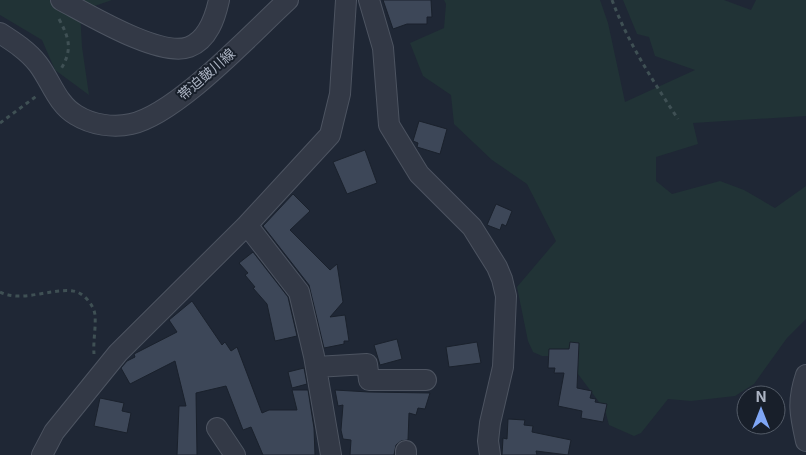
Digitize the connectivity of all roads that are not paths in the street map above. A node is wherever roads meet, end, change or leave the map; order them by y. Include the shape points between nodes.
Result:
1 (219, 0) edge
2 (288, 0) edge
3 (346, 0) edge
4 (369, 0) edge
5 (59, 8) edge
6 (0, 34) edge
7 (247, 225) junction
8 (316, 367) junction
9 (806, 375) edge
10 (426, 380) dead end
11 (217, 428) dead end
12 (806, 441) edge
13 (42, 455) edge
14 (235, 455) edge
15 (330, 455) edge
16 (490, 455) edge

1 - 5 street via 206,34 189,47 174,49 146,43
2 - 6 street, 帯迫皷川線 via 189,92 132,124 103,125 76,115 58,99 38,64 18,43
3 - 7 street via 340,94 330,136
4 - 16 street via 383,48 389,125 419,174 472,227 502,279 506,296 503,367 490,423
7 - 8 street via 299,292
7 - 13 street via 118,353 54,432
8 - 10 street via 367,364 369,380
8 - 15 street
9 - 12 street via 798,409
11 - 14 street

